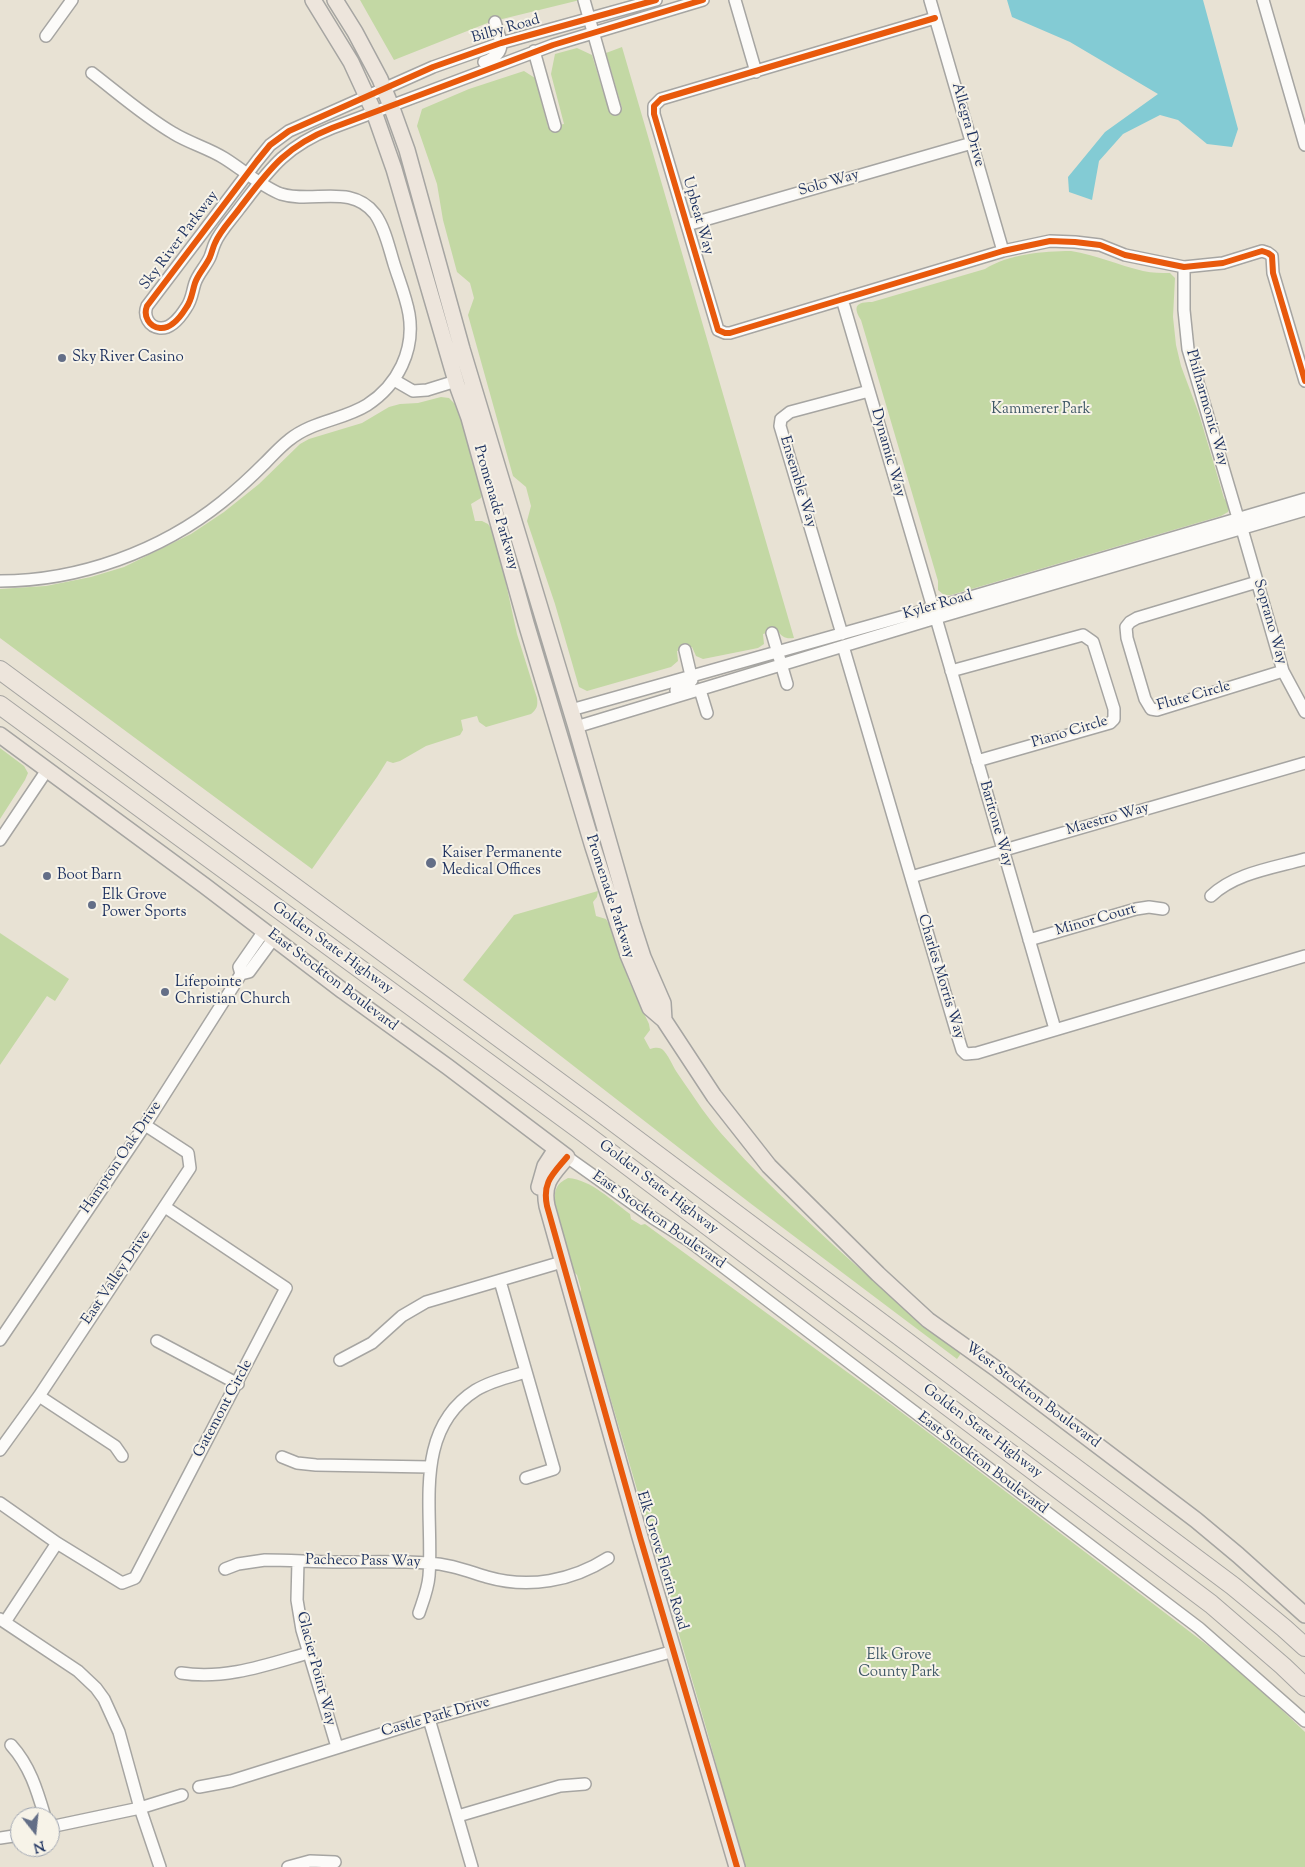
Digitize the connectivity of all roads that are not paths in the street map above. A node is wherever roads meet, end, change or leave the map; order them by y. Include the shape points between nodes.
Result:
1 (72, 0) edge
2 (313, 0) edge
3 (335, 0) edge
4 (584, 0) edge
5 (656, 0) edge
6 (680, 0) edge
7 (703, 0) edge
8 (735, 0) edge
9 (930, 0) edge
10 (1263, 0) edge
11 (649, 16) junction
12 (936, 18) junction
13 (589, 20) junction
14 (495, 22) dead end
15 (593, 32) junction
16 (46, 36) dead end
17 (501, 43) junction
18 (534, 51) junction
19 (756, 72) junction
20 (92, 73) dead end
21 (384, 88) junction
22 (435, 88) junction
23 (367, 95) junction
24 (392, 106) junction
25 (615, 108) dead end
26 (374, 112) junction
27 (554, 123) dead end
28 (972, 142) junction
29 (1305, 145) edge
30 (247, 173) junction
31 (260, 182) junction
32 (687, 225) junction
33 (1003, 251) junction
34 (1184, 267) junction
35 (842, 299) junction
36 (394, 380) junction
37 (456, 380) junction
38 (1305, 381) edge
39 (869, 391) junction
40 (1305, 499) edge
41 (501, 504) junction
42 (1305, 510) edge
43 (1240, 523) junction
44 (0, 581) edge
45 (1257, 582) junction
46 (934, 613) junction
47 (772, 633) dead end
48 (842, 634) junction
49 (845, 646) junction
50 (685, 650) dead end
51 (778, 652) junction
52 (781, 665) junction
53 (0, 670) edge
54 (951, 671) junction
55 (1283, 671) junction
56 (692, 675) junction
57 (787, 684) dead end
58 (700, 690) junction
59 (0, 704) edge
60 (571, 710) junction
61 (1305, 712) edge
62 (706, 713) dead end
63 (618, 714) junction
64 (576, 727) junction
65 (0, 735) edge
66 (977, 761) junction
67 (1305, 763) edge
68 (47, 770) junction
69 (0, 840) edge
70 (593, 847) junction
71 (1003, 850) junction
72 (1305, 859) edge
73 (910, 877) junction
74 (1211, 896) dead end
75 (624, 898) junction
76 (611, 906) junction
77 (1164, 908) dead end
78 (269, 935) junction
79 (1029, 940) junction
80 (643, 956) junction
81 (1305, 956) edge
82 (664, 1020) junction
83 (1055, 1030) junction
84 (144, 1125) junction
85 (561, 1153) junction
86 (769, 1166) joint
87 (165, 1207) junction
88 (562, 1262) junction
89 (500, 1281) junction
90 (0, 1340) edge
91 (157, 1342) dead end
92 (340, 1360) dead end
93 (526, 1372) junction
94 (238, 1384) junction
95 (39, 1396) junction
96 (2, 1444) edge
97 (122, 1456) dead end
98 (282, 1457) dead end
99 (430, 1467) junction
100 (526, 1478) dead end
101 (0, 1503) edge
102 (57, 1543) junction
103 (608, 1558) dead end
104 (298, 1561) junction
105 (429, 1563) junction
106 (225, 1568) dead end
107 (419, 1613) dead end
108 (1305, 1615) edge
109 (3, 1620) edge
110 (1305, 1647) edge
111 (674, 1651) junction
112 (308, 1653) junction
113 (181, 1672) dead end
114 (1305, 1687) edge
115 (429, 1719) junction
116 (1305, 1721) edge
117 (11, 1745) dead end
118 (337, 1747) junction
119 (585, 1784) dead end
120 (198, 1787) dead end
121 (182, 1795) dead end
122 (43, 1807) edge
123 (140, 1808) junction
124 (458, 1816) junction
125 (60, 1825) edge
126 (335, 1862) dead end
127 (160, 1867) edge
128 (288, 1867) edge
129 (472, 1867) edge
130 (737, 1867) edge

1 - 16 street
2 - 23 main road
3 - 21 main road, Promenade Parkway
4 - 13 street
5 - 13 street, Bilby Road
6 - 11 street
7 - 11 street, Bilby Road
8 - 19 street
9 - 12 street, Allegra Drive
10 - 29 street
11 - 15 street, Bilby Road
12 - 19 street, Upbeat Way
12 - 28 street, Allegra Drive
13 - 15 street
13 - 17 street, Bilby Road
14 - 17 street
15 - 18 street, Bilby Road
15 - 25 street
17 - 21 street, Bilby Road
17 - 22 street via 500,52 495,57 448,75
18 - 22 street, Bilby Road
18 - 27 street
19 - 32 street, Upbeat Way via 662,100 654,106
20 - 30 street via 170,131 218,154
21 - 23 street, Bilby Road
21 - 24 main road, Promenade Parkway
22 - 24 street, Bilby Road
23 - 26 main road
23 - 30 street, Sky River Parkway via 289,131 270,145
24 - 26 street, Bilby Road
24 - 41 main road, Promenade Parkway via 410,159
26 - 31 street, Sky River Parkway via 300,143 273,165
26 - 37 main road via 397,178
28 - 32 street, Solo Way
28 - 33 street, Allegra Drive
30 - 31 street
30 - 31 street, Sky River Parkway via 147,306 146,318 151,324 167,327 181,315 217,238
31 - 36 street via 274,191 292,196 351,198 369,208 378,218 410,322 406,357
32 - 35 street, Upbeat Way via 716,326 721,332
33 - 34 street, Upbeat Way via 1050,241 1075,242
33 - 35 street, Upbeat Way
34 - 38 street, Upbeat Way via 1223,263 1268,252 1272,256 1273,273
34 - 43 street, Philharmonic Way via 1188,348
35 - 39 street, Dynamic Way
36 - 37 street via 413,391 427,390
36 - 44 street via 382,394 360,409 296,435 214,508 155,543 76,572 39,579
37 - 41 main road via 469,418 479,435
39 - 46 street, Dynamic Way
39 - 48 street, Ensemble Way via 790,412 781,419 780,426
40 - 43 street
41 - 60 main road, Promenade Parkway via 534,586
41 - 70 main road, Promenade Parkway via 526,623
42 - 43 street
43 - 45 street, Soprano Way
43 - 46 street, Kyler Road via 1171,544 1149,556
43 - 46 street via 1018,583 995,594
45 - 55 street, Soprano Way
45 - 55 street, Flute Circle via 1137,618 1126,627 1127,638 1151,709 1157,710
46 - 48 street, Kyler Road
46 - 49 street, Kyler Road
46 - 54 street, Baritone Way
47 - 51 street
48 - 51 street, Kyler Road
49 - 52 street, Kyler Road
49 - 73 street, Charles Morris Way
50 - 56 street
51 - 52 street
51 - 56 street, Kyler Road
52 - 57 street
52 - 58 street, Kyler Road
53 - 110 highway, Golden State Highway via 729,1208 1232,1586
54 - 66 street, Baritone Way
54 - 66 street, Piano Circle via 1083,635 1094,642 1115,714 1110,724
55 - 61 street, Soprano Way
56 - 60 street, Kyler Road
56 - 63 street via 687,686 639,701
58 - 62 street
58 - 63 street, Kyler Road
59 - 114 highway, Golden State Highway via 720,1234 1211,1604
60 - 64 main road, Promenade Parkway
63 - 64 street, Kyler Road
64 - 75 main road, Promenade Parkway
65 - 68 main road, East Stockton Boulevard
66 - 71 street, Baritone Way
67 - 71 street, Maestro Way
68 - 69 street
68 - 78 main road, East Stockton Boulevard
70 - 75 main road via 599,850 614,892
70 - 76 main road, Promenade Parkway
71 - 73 street, Maestro Way
71 - 79 street, Baritone Way
72 - 74 street via 1235,879
73 - 83 street, Charles Morris Way via 962,1050 966,1054 977,1053
75 - 80 main road, Promenade Parkway
76 - 80 main road via 621,914 636,954
76 - 82 main road, Promenade Parkway via 650,1008
77 - 79 street, Minor Court via 1136,909
78 - 84 street, Hampton Oak Drive via 249,972 241,974
78 - 85 main road, East Stockton Boulevard
79 - 83 street, Baritone Way
80 - 82 main road, Promenade Parkway via 663,1003
81 - 83 street, Charles Morris Way
82 - 86 main road, Promenade Parkway via 714,1096
84 - 87 street, East Valley Drive via 188,1153 190,1168
84 - 90 street, Hampton Oak Drive
85 - 88 main road, Elk Grove Florin Road via 546,1187 547,1206
85 - 116 street, East Stockton Boulevard via 688,1240 1199,1628
86 - 108 main road, West Stockton Boulevard via 928,1320 1188,1514
87 - 94 street, Gatemont Circle via 286,1288
87 - 95 street, East Valley Drive
88 - 89 street
88 - 111 main road, Elk Grove Florin Road
89 - 92 street via 417,1306 372,1343
89 - 93 street
91 - 94 street
93 - 99 street via 485,1385 460,1403 437,1437
93 - 100 street via 554,1469
94 - 102 street, Gatemont Circle via 135,1578 122,1583
95 - 96 street, East Valley Drive
95 - 97 street via 115,1446
98 - 99 street via 307,1465
99 - 105 street
101 - 102 street
102 - 109 street
103 - 105 street, Pacheco Pass Way via 582,1572 537,1582 496,1579 458,1567
104 - 105 street, Pacheco Pass Way
104 - 106 street, Pacheco Pass Way via 264,1560
104 - 112 street, Glacier Point Way via 297,1600
105 - 107 street via 429,1577
109 - 123 street via 78,1671 96,1688 119,1732
111 - 115 street, Castle Park Drive
111 - 130 main road, Elk Grove Florin Road
112 - 113 street via 231,1674
112 - 118 street, Glacier Point Way
115 - 118 street, Castle Park Drive
115 - 124 street
117 - 122 street via 24,1760
118 - 120 street, Castle Park Drive via 231,1781
119 - 124 street via 560,1786
121 - 123 street
123 - 125 street
123 - 127 street
124 - 129 street
126 - 128 street via 310,1861

